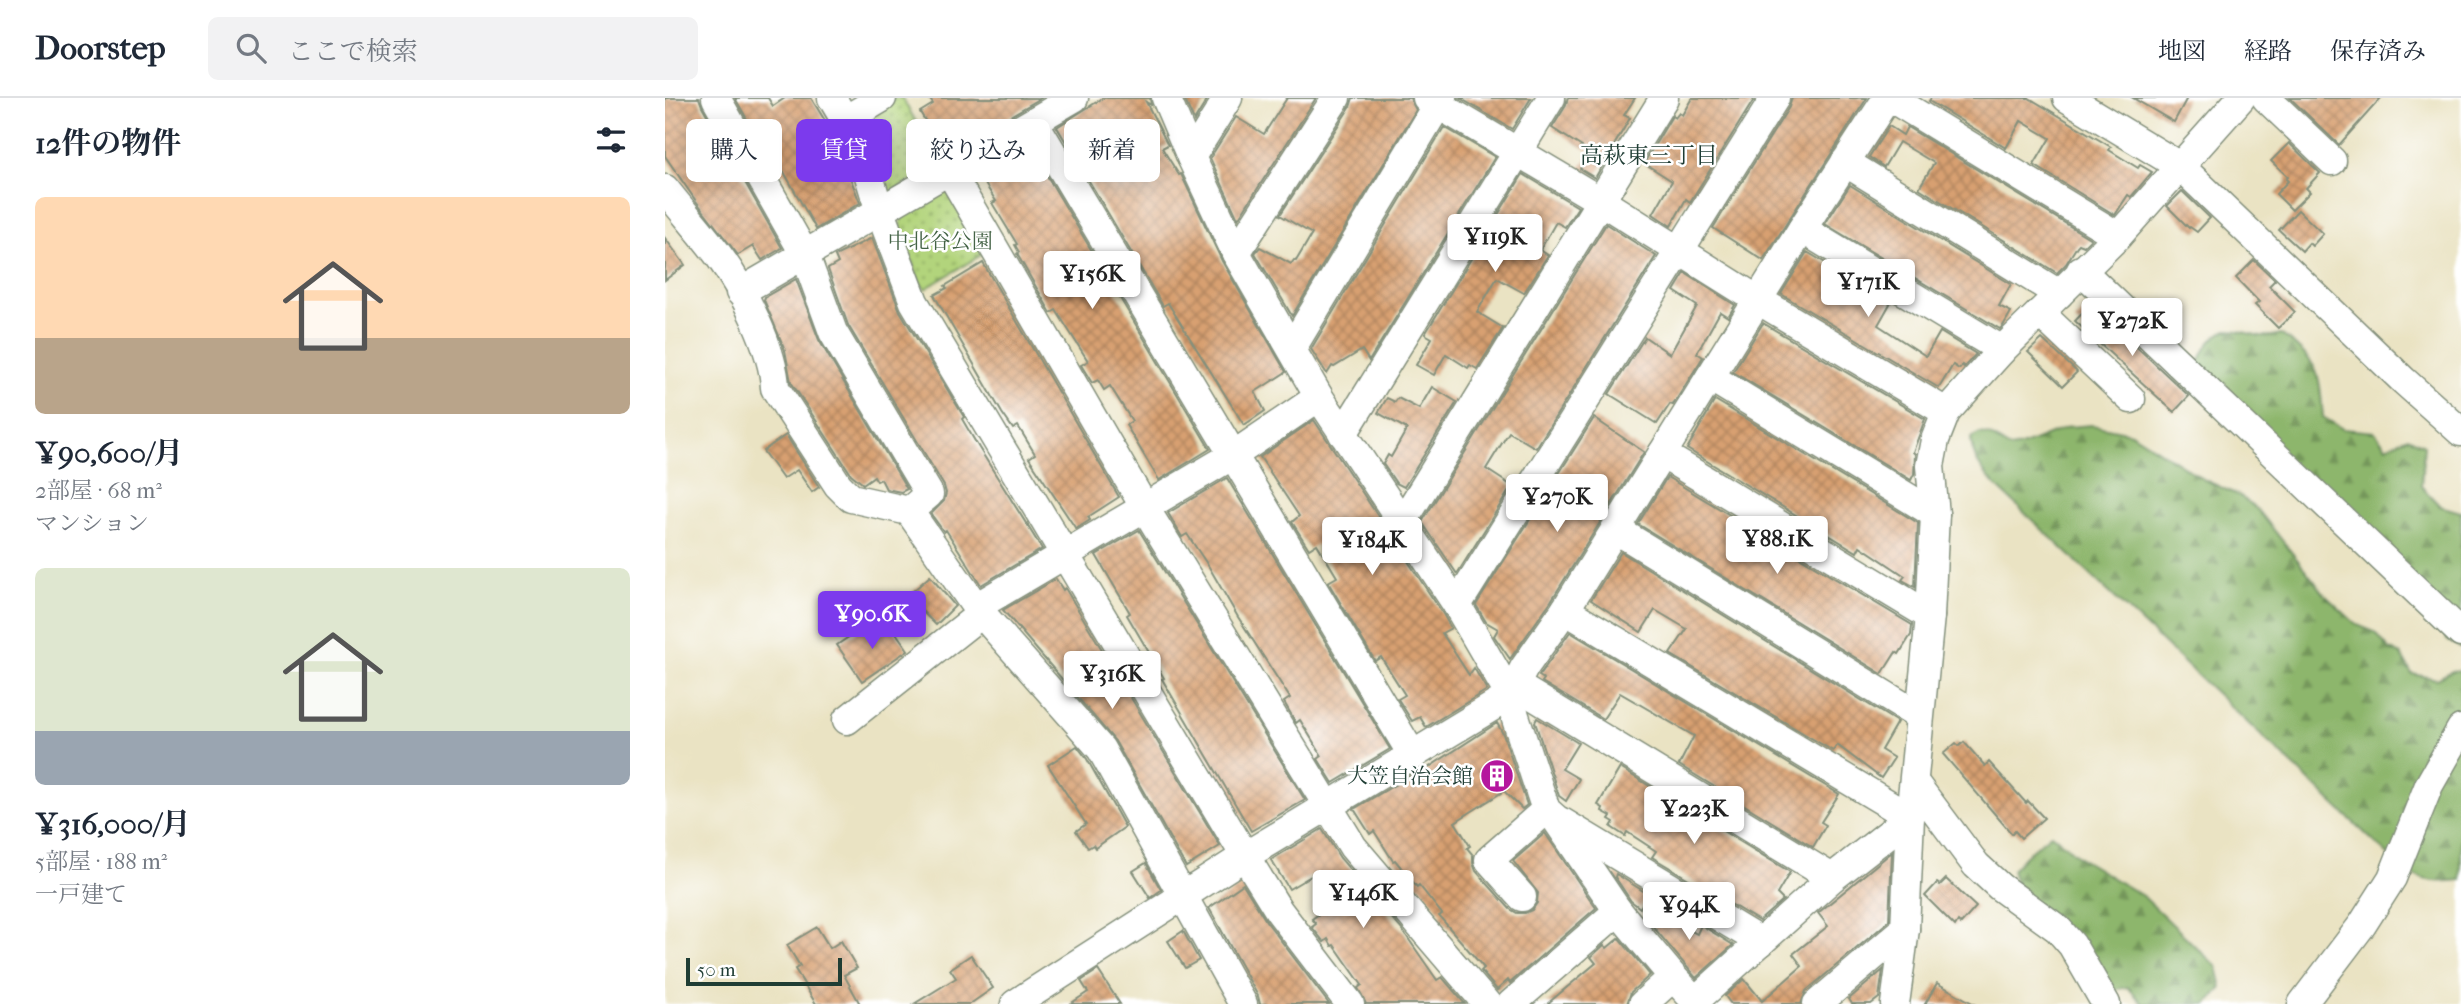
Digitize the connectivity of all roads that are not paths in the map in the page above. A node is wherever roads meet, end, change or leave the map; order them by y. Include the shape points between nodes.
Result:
1 (716, 98) edge
2 (882, 98) edge
3 (1074, 98) edge
4 (1166, 98) edge
5 (1228, 98) edge
6 (1336, 98) edge
7 (1551, 98) edge
8 (1664, 98) edge
9 (1775, 98) edge
10 (1889, 98) edge
11 (2067, 98) edge
12 (2241, 98) edge
13 (2266, 98) edge
14 (1436, 100) edge
15 (839, 109) edge
16 (1039, 119) edge
17 (1050, 148) edge
18 (1517, 150) junction
19 (1191, 157) junction
20 (2332, 161) dead end
21 (1845, 162) junction
22 (2181, 167) junction
23 (932, 182) edge
24 (956, 182) edge
25 (665, 189) edge
26 (1599, 200) junction
27 (880, 212) junction
28 (1802, 229) junction
29 (2118, 236) junction
30 (1681, 249) junction
31 (1236, 253) junction
32 (805, 256) junction
33 (2081, 270) junction
34 (740, 292) junction
35 (1758, 300) junction
36 (2050, 304) junction
37 (1292, 348) junction
38 (2002, 350) junction
39 (1710, 377) junction
40 (1319, 397) junction
41 (2131, 399) dead end
42 (1946, 412) junction
43 (2461, 432) edge
44 (1343, 434) junction
45 (1235, 454) junction
46 (1662, 454) junction
47 (1145, 508) junction
48 (909, 511) junction
49 (1935, 514) junction
50 (1402, 523) junction
51 (1615, 530) junction
52 (1065, 554) junction
53 (1457, 605) junction
54 (978, 610) junction
55 (1565, 610) junction
56 (1930, 616) junction
57 (2461, 633) edge
58 (1510, 696) junction
59 (1919, 716) junction
60 (847, 720) dead end
61 (2461, 729) edge
62 (1413, 756) junction
63 (1913, 782) junction
64 (1328, 806) junction
65 (1550, 814) junction
66 (1910, 817) junction
67 (1245, 856) junction
68 (1832, 878) junction
69 (1181, 896) junction
70 (1522, 897) dead end
71 (1618, 911) junction
72 (1905, 929) junction
73 (1761, 942) junction
74 (1673, 977) junction
75 (1230, 999) edge
76 (1697, 1002) edge
77 (1897, 1003) edge
78 (1015, 1004) edge
79 (1350, 1004) edge
80 (1487, 1004) edge
81 (1511, 1004) edge
82 (1643, 1004) edge
83 (1817, 1004) edge
84 (2106, 1004) edge
85 (2302, 1004) edge

1 - 32 street
2 - 15 street
3 - 16 street
4 - 19 street
5 - 19 street
6 - 31 street
7 - 18 street
8 - 26 street
9 - 30 street
10 - 21 street
10 - 29 street
11 - 22 street
12 - 22 street
13 - 20 street
14 - 18 street
14 - 37 street
15 - 27 street via 866,166
17 - 45 street
18 - 26 street
18 - 44 street
19 - 31 street
21 - 28 street
21 - 36 street
22 - 29 street
22 - 43 street
23 - 27 street
24 - 47 street
25 - 34 street via 721,258
26 - 30 street
26 - 50 street
27 - 32 street
27 - 52 street via 914,302
28 - 35 street
28 - 38 street
29 - 33 street
30 - 35 street
30 - 53 street
31 - 37 street
32 - 34 street
32 - 48 street via 833,332 929,494
33 - 36 street
33 - 57 street
34 - 48 street via 760,331 775,388 838,485 851,498
35 - 39 street
35 - 42 street
36 - 38 street
36 - 41 street
37 - 40 street
38 - 42 street
39 - 46 street
39 - 49 street
40 - 44 street
40 - 45 street
42 - 49 street via 1930,466
44 - 50 street
45 - 47 street
45 - 62 street
46 - 51 street
46 - 56 street
47 - 52 street
47 - 64 street
48 - 54 street
49 - 56 street
50 - 53 street
51 - 55 street
51 - 59 street
52 - 54 street
52 - 67 street
53 - 58 street
54 - 60 street
54 - 69 street via 1101,749
55 - 58 street
55 - 66 street
56 - 59 street
58 - 62 street
58 - 65 street
58 - 68 street via 1527,692
59 - 63 street
61 - 85 street via 2429,785 2392,878
62 - 64 street
63 - 66 street
63 - 84 street via 1976,865 2072,945
64 - 67 street
64 - 80 street via 1353,847
65 - 70 street via 1489,860
65 - 71 street
65 - 73 street
66 - 68 street
66 - 72 street
67 - 69 street
67 - 79 street via 1279,911
68 - 73 street
69 - 75 street
69 - 78 street
71 - 74 street
71 - 81 street
72 - 77 street
72 - 83 street
73 - 76 street
74 - 76 street
74 - 82 street

